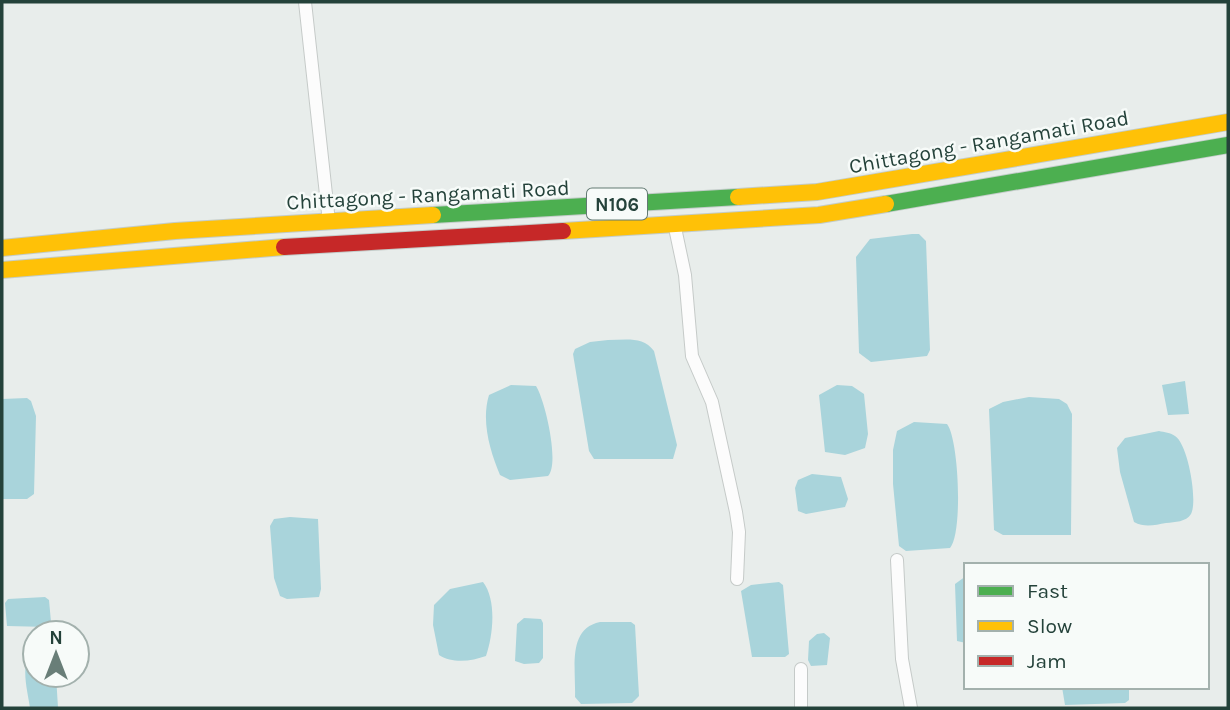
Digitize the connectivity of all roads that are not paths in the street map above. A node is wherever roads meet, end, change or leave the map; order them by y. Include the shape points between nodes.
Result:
1 (304, 2) edge
2 (1228, 122) edge
3 (1228, 145) edge
4 (329, 222) junction
5 (674, 223) junction
6 (2, 248) edge
7 (2, 270) edge
8 (897, 561) dead end
9 (737, 579) dead end
10 (801, 669) dead end
11 (801, 708) edge
12 (911, 708) edge

1 - 4 street
2 - 4 highway, Chittagong - Rangamati Road / N106 via 817,192
3 - 5 highway, Chittagong - Rangamati Road / N106 via 819,215
4 - 6 highway, Chittagong - Rangamati Road / N106
5 - 7 highway, Chittagong - Rangamati Road / N106 via 177,254
5 - 9 street via 685,275 692,356 712,402 736,512
8 - 12 street via 902,659
10 - 11 street

